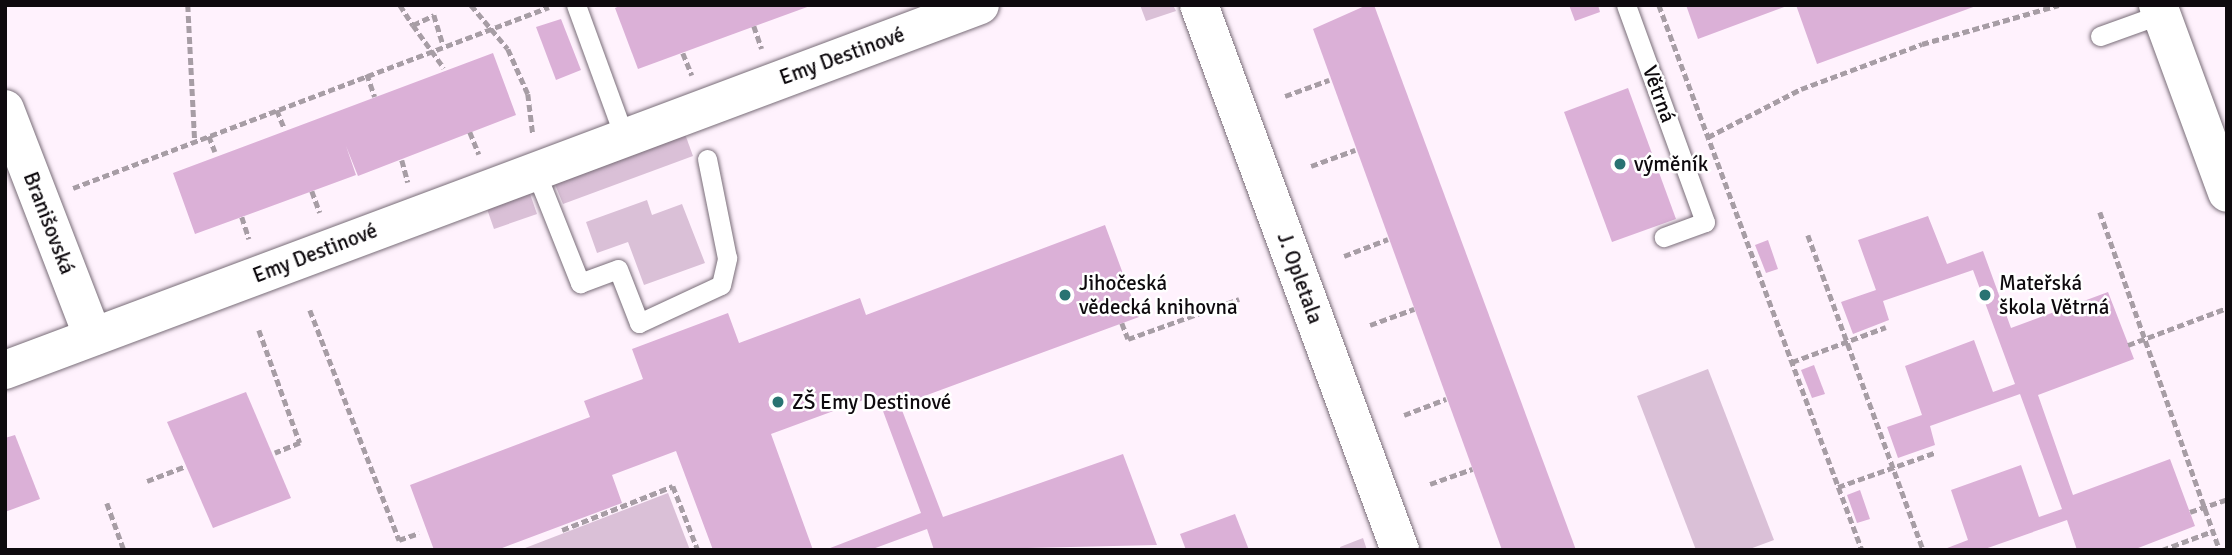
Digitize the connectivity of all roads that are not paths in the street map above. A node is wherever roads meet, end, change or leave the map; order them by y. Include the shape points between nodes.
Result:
1 (576, 5) edge
2 (980, 5) edge
3 (1199, 5) edge
4 (1626, 5) edge
5 (2160, 10) edge
6 (2100, 36) dead end
7 (5, 109) edge
8 (624, 136) junction
9 (534, 156) junction
10 (707, 159) dead end
11 (2227, 193) edge
12 (1664, 237) dead end
13 (93, 337) junction
14 (5, 370) edge
15 (1400, 550) edge

1 - 8 lane
2 - 8 street, Emy Destinové
3 - 15 street, J. Opletala
4 - 12 lane, Větrná via 1705,222
5 - 6 lane
5 - 11 street
7 - 13 street, Branišovská
8 - 9 street, Emy Destinové
9 - 10 lane via 580,283 618,269 639,323 703,299 720,285 727,258
9 - 13 street, Emy Destinové
13 - 14 street, Emy Destinové

